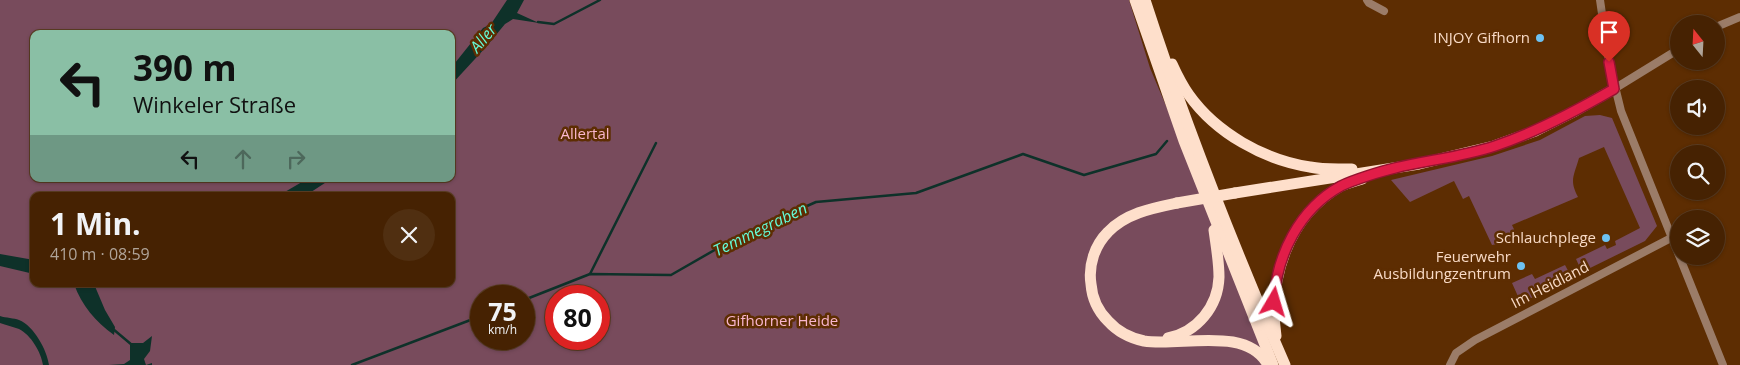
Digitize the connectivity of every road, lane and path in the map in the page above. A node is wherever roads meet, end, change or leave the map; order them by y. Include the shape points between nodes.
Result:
1 (1135, 0) edge
2 (1145, 0) edge
3 (1368, 0) edge
4 (1600, 0) edge
5 (1384, 11) dead end
6 (1740, 17) edge
7 (1151, 20) junction
8 (1725, 23) edge
9 (1670, 55) edge
10 (1614, 89) junction
11 (1394, 168) junction
12 (1212, 214) junction
13 (1670, 235) edge
14 (1670, 239) edge
15 (1682, 265) edge
16 (1154, 342) junction
17 (1278, 350) junction
18 (1268, 365) edge
19 (1273, 365) edge
20 (1285, 365) edge
21 (1450, 365) edge
22 (1723, 365) edge

1 - 12 highway
2 - 7 highway
3 - 5 street
4 - 10 street
6 - 8 street
7 - 11 highway via 1188,94 1204,114 1244,143 1285,162 1310,167
7 - 17 highway via 1181,108
9 - 10 street
10 - 11 highway via 1535,131 1494,146
10 - 13 street
11 - 16 highway, bridge via 1177,203 1144,211 1119,222 1101,240 1091,264 1091,288 1096,304 1116,329 1130,337
11 - 17 highway via 1342,186 1326,196 1300,222 1283,256 1275,288 1273,316
12 - 16 highway via 1219,278 1212,306 1188,331
12 - 19 highway
14 - 21 street, Im Heidland via 1475,340 1456,353
15 - 22 street
16 - 18 highway via 1232,342 1251,348
17 - 20 highway

